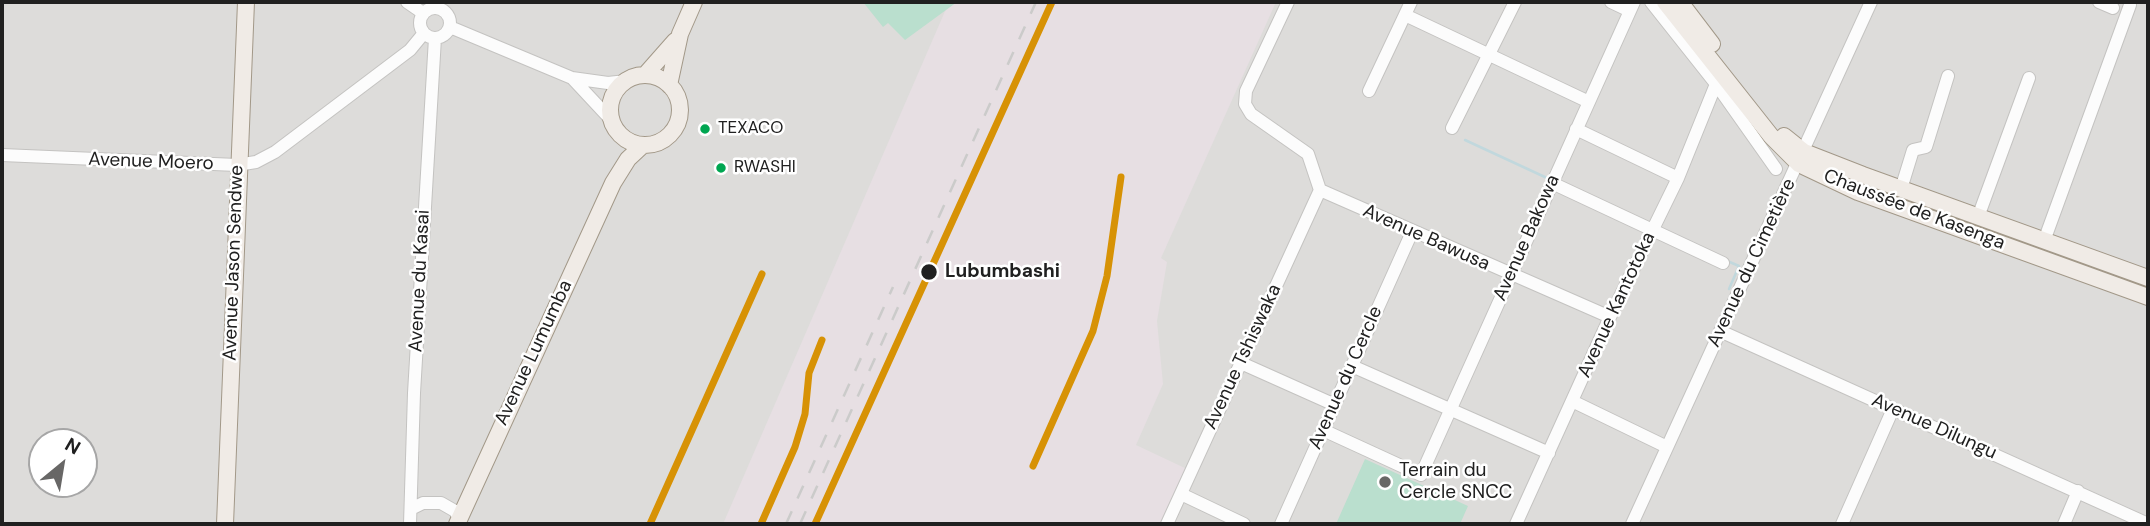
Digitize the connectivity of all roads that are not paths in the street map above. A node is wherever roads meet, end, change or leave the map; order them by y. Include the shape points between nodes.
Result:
1 (246, 2) edge
2 (407, 2) edge
3 (694, 2) edge
4 (1288, 2) edge
5 (1410, 2) edge
6 (1515, 2) edge
7 (1611, 2) edge
8 (1651, 2) edge
9 (1665, 2) edge
10 (1680, 2) edge
11 (1871, 2) edge
12 (2099, 2) edge
13 (2130, 5) dead end
14 (1632, 6) edge
15 (429, 8) edge
16 (2113, 8) dead end
17 (1405, 15) junction
18 (450, 27) junction
19 (680, 34) junction
20 (429, 36) junction
21 (1489, 53) junction
22 (645, 75) junction
23 (1948, 76) dead end
24 (572, 78) junction
25 (2029, 78) dead end
26 (626, 81) junction
27 (1716, 84) junction
28 (670, 85) junction
29 (1369, 91) dead end
30 (1589, 102) junction
31 (614, 125) junction
32 (1452, 128) dead end
33 (1576, 129) junction
34 (643, 145) junction
35 (2, 155) edge
36 (1802, 158) junction
37 (237, 165) junction
38 (1776, 170) dead end
39 (1678, 178) junction
40 (613, 183) junction
41 (1552, 183) junction
42 (1901, 189) junction
43 (1320, 190) junction
44 (1978, 217) junction
45 (1653, 231) junction
46 (1412, 232) junction
47 (2044, 241) junction
48 (1723, 263) dead end
49 (1510, 274) junction
50 (2148, 278) edge
51 (2148, 297) edge
52 (1610, 317) junction
53 (1720, 331) junction
54 (1241, 363) junction
55 (1352, 366) junction
56 (1572, 401) junction
57 (1335, 405) junction
58 (1893, 409) junction
59 (1450, 410) junction
60 (1323, 430) junction
61 (1667, 447) junction
62 (1549, 453) junction
63 (2078, 491) junction
64 (1181, 494) junction
65 (411, 509) junction
66 (458, 521) edge
67 (225, 524) edge
68 (410, 524) edge
69 (1167, 524) edge
70 (1244, 524) edge
71 (1281, 524) edge
72 (1516, 524) edge
73 (1632, 524) edge
74 (1842, 524) edge
75 (2064, 524) edge
76 (2148, 524) edge

1 - 37 main road, Avenue Jason Sendwe
2 - 15 street
3 - 19 main road
4 - 43 street via 1246,91 1245,104 1251,114 1308,154
5 - 17 street
6 - 21 street
7 - 14 street
8 - 27 street
9 - 36 main road, Chaussée de Kasenga via 1771,136
10 - 36 main road, Chaussée de Kasenga
11 - 36 street, Avenue du Cimetière
12 - 16 street
13 - 47 street
14 - 30 street, Avenue Bakowa
15 - 18 street via 448,15
15 - 20 street, Avenue du Kasai via 420,23
17 - 21 street
17 - 29 street
18 - 20 street via 444,35
18 - 24 street
19 - 22 main road
19 - 28 main road
20 - 37 street, Avenue Moero via 275,152
20 - 65 street, Avenue du Kasai
21 - 30 street
21 - 32 street
22 - 26 main road
22 - 28 main road
23 - 42 street via 1926,146 1913,150
24 - 26 street
24 - 31 street
25 - 44 street
26 - 31 main road via 611,102
27 - 38 street
27 - 39 street, Avenue Kantotoka
28 - 34 main road via 680,107 676,127 661,141
30 - 33 street, Avenue Bakowa
31 - 34 main road via 625,139
31 - 40 main road via 618,153
33 - 39 street
33 - 41 street, Avenue Bakowa
34 - 40 main road
35 - 37 street, Avenue Moero
36 - 42 main road, Chaussée de Kasenga
36 - 51 main road, Chaussée de Kasenga via 1858,192
36 - 53 street, Avenue du Cimetière
37 - 67 main road, Avenue Jason Sendwe
39 - 45 street, Avenue Kantotoka
40 - 66 main road, Avenue Lumumba
41 - 45 street
41 - 49 street, Avenue Bakowa
42 - 44 main road, Chaussée de Kasenga
43 - 46 street, Avenue Bawusa
43 - 54 street, Avenue Tshiswaka
44 - 47 main road, Chaussée de Kasenga
45 - 48 street
45 - 52 street, Avenue Kantotoka
46 - 49 street, Avenue Bawusa
46 - 55 street, Avenue du Cercle
47 - 50 main road, Chaussée de Kasenga
49 - 52 street, Avenue Bawusa
49 - 59 street, Avenue Bakowa
52 - 56 street, Avenue Kantotoka
53 - 58 street, Avenue Dilungu
53 - 61 street, Avenue du Cimetière
54 - 57 street
54 - 64 street, Avenue Tshiswaka
55 - 57 street, Avenue du Cercle
55 - 59 street
56 - 61 street
56 - 62 street, Avenue Kantotoka
57 - 60 street, Avenue du Cercle
58 - 63 street, Avenue Dilungu
58 - 74 street
59 - 60 street, Avenue Bakowa via 1421,475
59 - 62 street
60 - 71 street, Avenue du Cercle
61 - 73 street, Avenue du Cimetière
62 - 72 street, Avenue Kantotoka
63 - 75 street
63 - 76 street, Avenue Dilungu
64 - 69 street, Avenue Tshiswaka
64 - 70 street
65 - 66 street via 432,502 449,507
65 - 68 street, Avenue du Kasai

